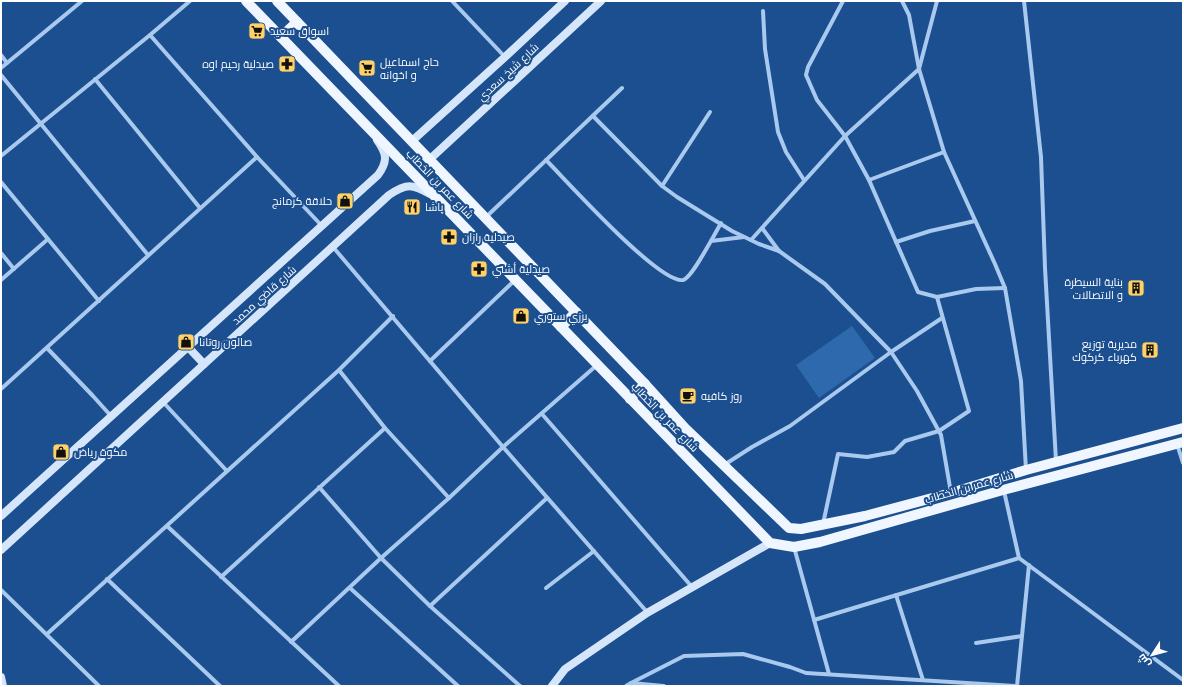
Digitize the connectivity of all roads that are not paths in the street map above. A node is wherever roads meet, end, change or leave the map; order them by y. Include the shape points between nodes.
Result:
1 (82, 1) edge
2 (190, 1) edge
3 (246, 1) edge
4 (277, 1) edge
5 (452, 1) edge
6 (565, 1) edge
7 (601, 1) edge
8 (843, 1) edge
9 (902, 1) edge
10 (937, 1) edge
11 (1024, 1) edge
12 (763, 11) dead end
13 (297, 22) junction
14 (150, 35) junction
15 (281, 37) junction
16 (1, 55) edge
17 (505, 58) junction
18 (8, 63) junction
19 (1, 68) edge
20 (919, 69) junction
21 (1, 75) edge
22 (95, 79) junction
23 (622, 88) dead end
24 (710, 112) dead end
25 (593, 116) junction
26 (41, 123) junction
27 (370, 130) junction
28 (845, 136) junction
29 (412, 141) junction
30 (944, 152) junction
31 (1, 156) edge
32 (257, 157) junction
33 (429, 160) junction
34 (546, 160) junction
35 (804, 180) junction
36 (868, 180) junction
37 (1, 182) edge
38 (662, 186) junction
39 (444, 206) junction
40 (200, 208) junction
41 (485, 218) junction
42 (975, 221) junction
43 (721, 223) junction
44 (322, 226) junction
45 (762, 228) junction
46 (744, 237) junction
47 (48, 239) junction
48 (751, 240) junction
49 (711, 241) junction
50 (896, 242) junction
51 (333, 247) junction
52 (779, 251) junction
53 (1, 253) edge
54 (148, 255) junction
55 (14, 269) junction
56 (1, 280) edge
57 (515, 280) junction
58 (1004, 288) junction
59 (937, 297) junction
60 (98, 301) junction
61 (576, 312) junction
62 (393, 316) junction
63 (942, 318) junction
64 (561, 327) junction
65 (188, 347) junction
66 (47, 348) junction
67 (891, 352) junction
68 (430, 361) junction
69 (204, 364) junction
70 (598, 365) junction
71 (339, 370) junction
72 (645, 384) junction
73 (1, 389) edge
74 (630, 399) junction
75 (163, 402) junction
76 (542, 414) junction
77 (111, 416) junction
78 (385, 428) junction
79 (1183, 428) edge
80 (938, 431) junction
81 (1180, 443) edge
82 (503, 447) junction
83 (1056, 462) junction
84 (1183, 463) edge
85 (723, 466) junction
86 (226, 470) junction
87 (1026, 470) junction
88 (319, 488) junction
89 (1003, 490) junction
90 (951, 493) junction
91 (449, 498) junction
92 (547, 498) junction
93 (1, 516) edge
94 (823, 525) junction
95 (167, 526) junction
96 (770, 543) junction
97 (794, 548) junction
98 (1, 550) edge
99 (594, 551) junction
100 (381, 558) junction
101 (1018, 558) junction
102 (1029, 565) junction
103 (221, 577) junction
104 (107, 579) junction
105 (692, 587) junction
106 (350, 588) junction
107 (546, 588) dead end
108 (1, 590) edge
109 (896, 595) junction
110 (430, 606) junction
111 (648, 613) junction
112 (814, 620) junction
113 (47, 634) junction
114 (1022, 636) junction
115 (291, 642) junction
116 (976, 643) dead end
117 (829, 674) junction
118 (1, 677) edge
119 (923, 680) junction
120 (1183, 680) edge
121 (631, 685) edge
122 (972, 685) edge
123 (3, 686) edge
124 (99, 686) edge
125 (220, 686) edge
126 (339, 686) edge
127 (458, 686) edge
128 (520, 686) edge
129 (552, 686) edge
130 (626, 686) edge
131 (664, 686) edge
132 (1016, 686) edge

1 - 18 street
2 - 14 street
3 - 15 main road, شارع عمر بن الخطاب
4 - 13 main road, شارع عمر بن الخطاب
5 - 17 street
6 - 17 street, شارع شيخ سعدي
7 - 33 street, شارع شيخ سعدي
8 - 28 street via 806,75 817,100
9 - 20 street via 909,15
10 - 20 street
11 - 83 street via 1041,157
12 - 35 street via 765,49 778,132 786,152
13 - 15 main road
13 - 29 main road, شارع عمر بن الخطاب
14 - 22 street
14 - 32 street
15 - 27 main road, شارع عمر بن الخطاب
16 - 18 street
17 - 29 street, شارع شيخ سعدي
18 - 19 street
20 - 28 street
20 - 30 street
21 - 26 street
22 - 26 street
22 - 40 street
23 - 25 street
24 - 38 street
25 - 34 street
25 - 38 street
26 - 31 street
26 - 54 street
27 - 39 main road, شارع عمر بن الخطاب
27 - 44 street, شارع قاضي محمد via 382,147 385,165 378,175
28 - 35 street
28 - 36 street
29 - 33 main road, شارع عمر بن الخطاب
30 - 36 street
30 - 42 street
32 - 40 street
32 - 44 street
33 - 41 main road, شارع عمر بن الخطاب
34 - 41 street
34 - 49 street via 620,236 675,279 684,280 690,276
35 - 45 street
36 - 50 street
37 - 47 street
38 - 43 street
39 - 51 street, شارع قاضي محمد via 420,188 402,187
39 - 57 main road, شارع عمر بن الخطاب
40 - 54 street
41 - 61 main road, شارع عمر بن الخطاب
42 - 50 street
42 - 58 street
43 - 46 street
43 - 49 street
44 - 65 street, شارع قاضي محمد
45 - 48 street
45 - 52 street
46 - 48 street
46 - 49 street
47 - 55 street
47 - 60 street
48 - 52 street
50 - 59 street via 918,292
51 - 62 street
51 - 69 street, شارع قاضي محمد
52 - 67 street via 826,284
53 - 55 street
54 - 60 street
55 - 56 street
57 - 64 main road, شارع عمر بن الخطاب
57 - 68 street
58 - 59 street via 976,289
58 - 87 street via 1021,381
59 - 63 street
60 - 66 street
61 - 64 main road
61 - 72 main road, شارع عمر بن الخطاب
62 - 68 street
62 - 71 street
63 - 67 street
63 - 80 street via 969,411
64 - 70 main road, شارع عمر بن الخطاب
65 - 69 street
65 - 77 street, شارع قاضي محمد
66 - 73 street
66 - 77 street
67 - 80 street via 917,391
67 - 85 street via 790,426
68 - 82 street
69 - 75 street, شارع قاضي محمد
70 - 74 main road, شارع عمر بن الخطاب
70 - 76 street
71 - 78 street
71 - 86 street
72 - 74 main road
72 - 85 main road, شارع عمر بن الخطاب
74 - 96 main road, شارع عمر بن الخطاب
75 - 86 street
75 - 98 street, شارع قاضي محمد
76 - 82 street
76 - 105 street
77 - 93 street, شارع قاضي محمد
78 - 88 street
78 - 91 street
79 - 83 main road, شارع عمر بن الخطاب
80 - 90 street via 941,435
80 - 94 street via 906,441 894,452 867,457 838,454
81 - 84 street
81 - 89 main road, شارع عمر بن الخطاب
82 - 91 street
82 - 92 street
83 - 87 main road, شارع عمر بن الخطاب
85 - 94 main road, شارع عمر بن الخطاب via 789,528 801,529
86 - 95 street
87 - 90 main road, شارع عمر بن الخطاب
88 - 100 street
88 - 103 street
89 - 97 main road, شارع عمر بن الخطاب
89 - 101 street
90 - 94 main road, شارع عمر بن الخطاب
91 - 100 street
92 - 99 street
92 - 110 street
95 - 103 street
95 - 104 street
96 - 97 main road, شارع عمر بن الخطاب
96 - 105 street
97 - 112 street
99 - 107 street
99 - 111 street
100 - 106 street
100 - 110 street
101 - 102 street
101 - 109 street
102 - 114 street
102 - 120 street
103 - 115 street
104 - 113 street
104 - 125 street
105 - 111 street
106 - 115 street
106 - 127 street
108 - 113 street
109 - 112 street
109 - 119 street
110 - 128 street
111 - 129 street via 565,669
112 - 117 street
113 - 124 street
114 - 116 street
114 - 132 street
115 - 126 street
117 - 119 street
117 - 121 street via 806,673 743,654 718,654 684,656
118 - 123 street
119 - 122 street
121 - 130 street
121 - 131 street
122 - 132 street

